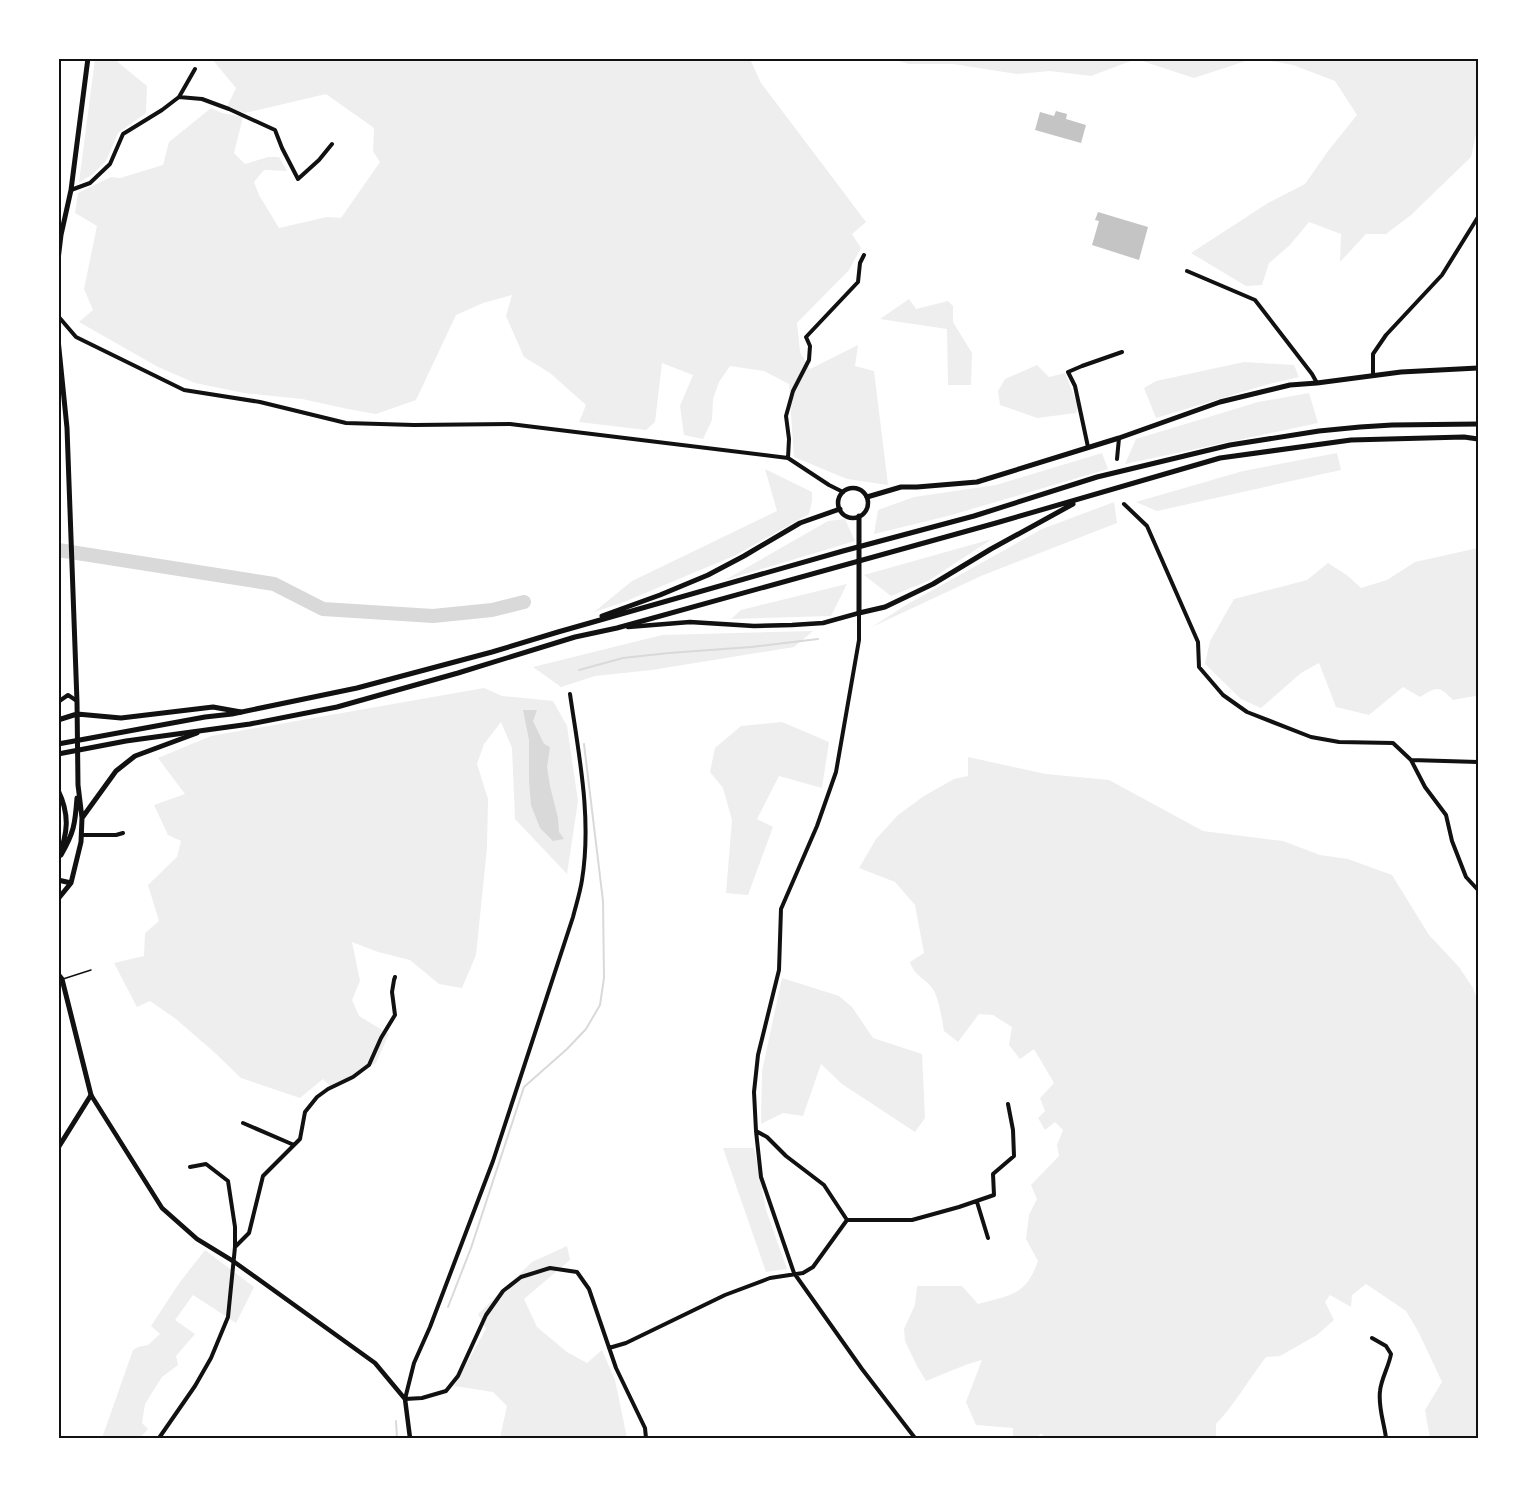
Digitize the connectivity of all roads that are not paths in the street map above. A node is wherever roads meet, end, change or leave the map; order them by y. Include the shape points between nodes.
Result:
1 (88, 58) edge
2 (195, 69) dead end
3 (179, 97) junction
4 (332, 144) dead end
5 (71, 190) junction
6 (1479, 217) edge
7 (864, 255) dead end
8 (58, 260) edge
9 (1187, 271) dead end
10 (58, 316) edge
11 (58, 339) edge
12 (1122, 352) dead end
13 (1479, 368) edge
14 (1372, 376) junction
15 (1317, 383) junction
16 (1479, 424) edge
17 (1119, 438) junction
18 (1479, 439) edge
19 (1088, 447) junction
20 (788, 458) junction
21 (1117, 459) dead end
22 (843, 492) junction
23 (867, 497) junction
24 (1083, 498) junction
25 (1124, 504) dead end
26 (840, 509) junction
27 (859, 516) junction
28 (859, 614) junction
29 (616, 628) junction
30 (558, 632) junction
31 (570, 694) dead end
32 (58, 702) edge
33 (77, 702) junction
34 (241, 712) junction
35 (77, 714) junction
36 (58, 720) edge
37 (199, 732) junction
38 (58, 744) edge
39 (58, 754) edge
40 (1412, 760) junction
41 (1479, 762) edge
42 (78, 785) junction
43 (58, 790) edge
44 (82, 818) junction
45 (123, 833) dead end
46 (81, 835) junction
47 (58, 859) edge
48 (58, 880) edge
49 (71, 883) junction
50 (1479, 890) edge
51 (58, 898) edge
52 (91, 970) dead end
53 (60, 977) edge
54 (395, 977) dead end
55 (91, 1095) junction
56 (1008, 1104) dead end
57 (243, 1123) dead end
58 (756, 1131) junction
59 (294, 1145) junction
60 (58, 1148) edge
61 (190, 1167) dead end
62 (977, 1202) junction
63 (847, 1220) junction
64 (988, 1238) dead end
65 (235, 1247) junction
66 (233, 1261) junction
67 (794, 1273) junction
68 (1372, 1338) dead end
69 (609, 1348) junction
70 (405, 1400) junction
71 (159, 1438) edge
72 (410, 1438) edge
73 (646, 1438) edge
74 (915, 1438) edge
75 (1386, 1438) edge

1 - 5 main road
2 - 3 street
3 - 4 street via 202,99 275,130 298,179
3 - 5 street via 123,134 110,164 90,183
5 - 8 main road
6 - 14 street via 1442,275 1373,354
7 - 20 street via 858,282 806,337 809,360 793,391 786,416
9 - 15 street via 1255,300
10 - 20 street via 76,337 184,390 260,402 346,423 510,424
11 - 33 main road via 67,428
12 - 19 street via 1068,372
13 - 14 main road
14 - 15 main road
15 - 17 main road via 1290,385 1220,402
16 - 30 main road via 1360,427 1230,445 1096,477 974,516
17 - 19 main road
17 - 21 street
18 - 24 main road via 1350,440 1220,458
19 - 23 main road via 977,482 901,487
20 - 22 street
22 - 23 street via 856,488
22 - 26 street
23 - 27 street via 868,506
24 - 28 main road via 933,584 885,607
24 - 29 main road
25 - 40 street via 1147,526 1198,642 1199,667 1223,695 1247,712 1311,737 1393,743
26 - 27 street via 850,517
26 - 30 main road via 800,523 744,556 660,595
27 - 28 main road
28 - 29 street via 823,623 792,625 754,627 690,622
28 - 58 street via 859,640 836,772 781,909 779,970 758,1055 754,1092
29 - 37 main road via 337,708
30 - 34 main road via 357,688
31 - 70 street via 584,795 582,882 493,1161 414,1364
32 - 33 street via 68,695
33 - 35 main road
34 - 35 main road via 213,707 121,718
34 - 38 main road
35 - 36 main road
35 - 42 main road
37 - 39 main road
37 - 44 main road via 135,756 116,771
40 - 41 street
40 - 50 street via 1425,787 1446,815 1466,877
42 - 44 main road
42 - 47 main road via 75,824
43 - 47 main road via 67,821
44 - 46 main road
45 - 46 street
46 - 49 main road
48 - 49 main road
49 - 51 main road
52 - 53 lane
53 - 55 main road
54 - 59 street via 395,1015 369,1065 317,1097 305,1112 300,1139
55 - 60 main road
55 - 66 street via 162,1208 198,1239
56 - 62 street via 1014,1156 993,1174 994,1195
57 - 59 street
58 - 63 street via 824,1185
58 - 67 street via 761,1177
59 - 65 street via 263,1176 249,1233
61 - 65 street via 206,1164 228,1181
62 - 63 street via 912,1220
62 - 64 street
63 - 67 street via 813,1267
65 - 66 street
66 - 70 street via 375,1363
66 - 71 street via 228,1317 211,1358
67 - 69 street via 725,1295
67 - 74 street
68 - 75 street via 1391,1354 1380,1389
69 - 70 street via 589,1289 577,1272 550,1268 520,1277 503,1291 446,1391
69 - 73 street
70 - 72 street

